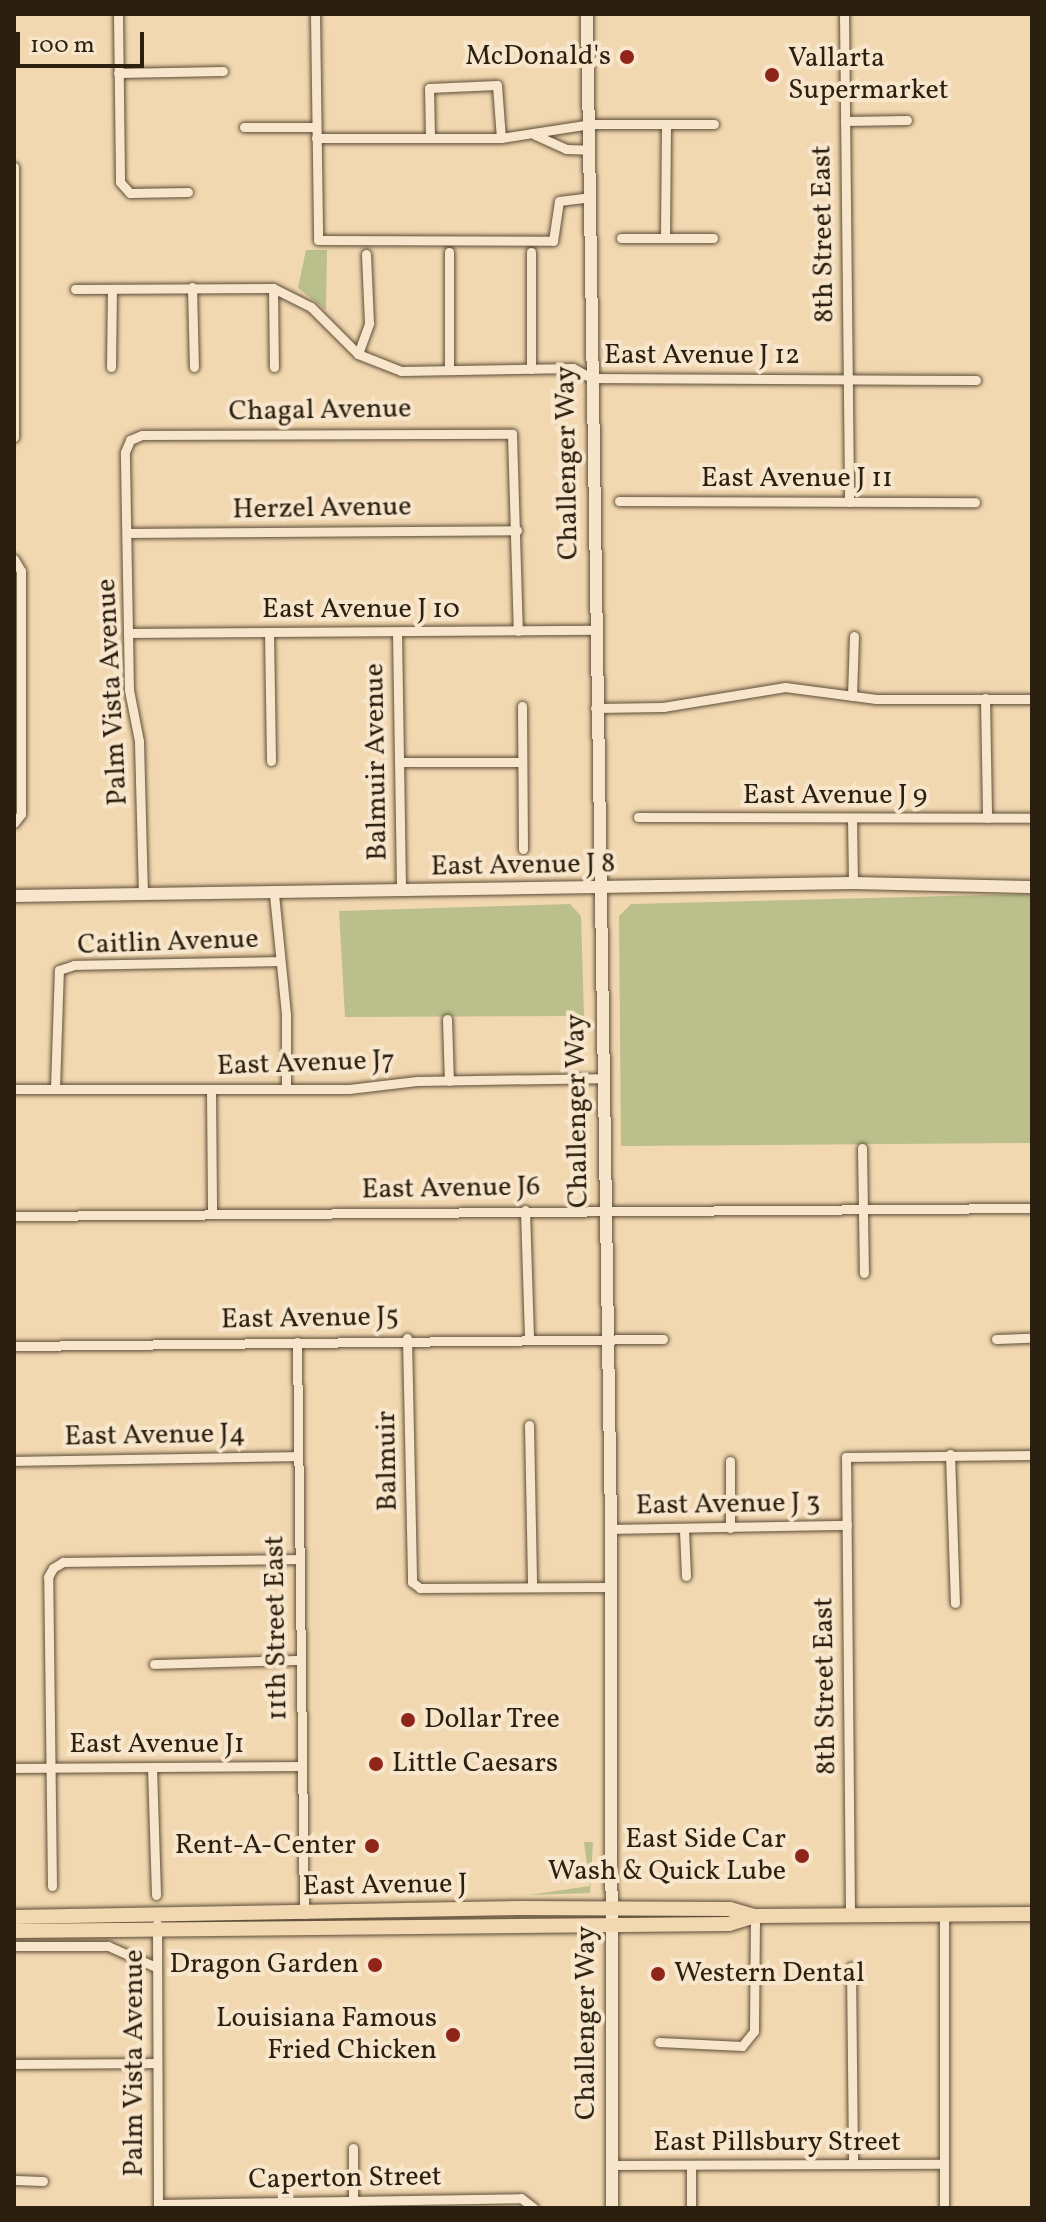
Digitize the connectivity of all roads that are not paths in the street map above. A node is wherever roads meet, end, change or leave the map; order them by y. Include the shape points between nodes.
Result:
1 (118, 14) edge
2 (315, 14) edge
3 (587, 14) edge
4 (844, 14) edge
5 (223, 71) dead end
6 (118, 73) junction
7 (907, 120) dead end
8 (845, 121) junction
9 (590, 124) junction
10 (666, 124) junction
11 (714, 124) dead end
12 (244, 127) dead end
13 (316, 133) junction
14 (535, 135) junction
15 (430, 138) junction
16 (501, 138) junction
17 (590, 150) junction
18 (14, 167) edge
19 (188, 192) dead end
20 (590, 197) junction
21 (621, 238) dead end
22 (665, 238) junction
23 (713, 238) dead end
24 (449, 252) dead end
25 (531, 252) dead end
26 (366, 254) dead end
27 (192, 287) junction
28 (273, 288) junction
29 (75, 289) dead end
30 (112, 289) junction
31 (15, 336) edge
32 (358, 354) junction
33 (111, 367) dead end
34 (194, 367) dead end
35 (274, 367) dead end
36 (531, 369) junction
37 (449, 370) junction
38 (591, 378) junction
39 (848, 379) junction
40 (976, 380) dead end
41 (14, 437) edge
42 (130, 440) joint
43 (619, 501) dead end
44 (849, 502) junction
45 (975, 502) dead end
46 (517, 530) junction
47 (128, 533) junction
48 (15, 560) edge
49 (594, 630) junction
50 (518, 631) junction
51 (269, 632) junction
52 (397, 632) junction
53 (128, 633) junction
54 (854, 636) dead end
55 (17, 680) edge
56 (852, 696) junction
57 (985, 698) junction
58 (1032, 699) edge
59 (522, 706) dead end
60 (595, 708) junction
61 (271, 761) dead end
62 (399, 762) junction
63 (522, 762) junction
64 (638, 817) dead end
65 (852, 818) junction
66 (987, 818) junction
67 (1032, 818) edge
68 (15, 823) edge
69 (523, 849) dead end
70 (853, 883) junction
71 (1032, 887) edge
72 (599, 890) junction
73 (401, 891) junction
74 (274, 894) junction
75 (143, 895) junction
76 (14, 896) edge
77 (279, 961) junction
78 (447, 1019) dead end
79 (600, 1078) junction
80 (449, 1081) junction
81 (55, 1088) junction
82 (14, 1089) edge
83 (286, 1089) junction
84 (211, 1090) junction
85 (862, 1148) dead end
86 (1032, 1208) edge
87 (604, 1209) junction
88 (863, 1209) junction
89 (525, 1210) junction
90 (212, 1214) junction
91 (14, 1216) edge
92 (864, 1273) dead end
93 (407, 1338) junction
94 (1032, 1338) edge
95 (529, 1339) junction
96 (606, 1339) junction
97 (663, 1339) dead end
98 (996, 1339) dead end
99 (297, 1342) junction
100 (14, 1346) edge
101 (529, 1425) dead end
102 (950, 1454) junction
103 (1032, 1455) edge
104 (298, 1456) junction
105 (14, 1461) edge
106 (730, 1461) dead end
107 (847, 1525) junction
108 (730, 1528) junction
109 (611, 1529) junction
110 (684, 1530) junction
111 (299, 1559) junction
112 (686, 1576) dead end
113 (532, 1587) junction
114 (609, 1587) junction
115 (955, 1603) dead end
116 (300, 1660) junction
117 (154, 1664) dead end
118 (301, 1766) junction
119 (152, 1767) junction
120 (14, 1768) edge
121 (49, 1768) junction
122 (52, 1886) dead end
123 (156, 1895) dead end
124 (490, 1909) junction
125 (411, 1910) junction
126 (304, 1914) junction
127 (850, 1914) junction
128 (944, 1914) junction
129 (1032, 1914) edge
130 (755, 1916) junction
131 (14, 1917) edge
132 (611, 1917) junction
133 (157, 1924) junction
134 (414, 1926) junction
135 (351, 1927) junction
136 (14, 1931) edge
137 (14, 1946) edge
138 (156, 1967) junction
139 (851, 1967) dead end
140 (659, 2042) dead end
141 (157, 2063) junction
142 (14, 2064) edge
143 (353, 2148) dead end
144 (853, 2164) junction
145 (943, 2164) junction
146 (611, 2165) junction
147 (691, 2165) junction
148 (14, 2180) edge
149 (43, 2181) dead end
150 (353, 2200) junction
151 (158, 2206) edge
152 (533, 2206) edge
153 (612, 2208) edge
154 (691, 2208) edge
155 (944, 2208) edge

1 - 6 street
2 - 13 street
3 - 9 main road, Challenger Way
4 - 8 street, 8th Street East
5 - 6 street
6 - 19 street via 123,189
7 - 8 street
8 - 39 street, 8th Street East
9 - 10 street
9 - 14 street
9 - 17 main road, Challenger Way
10 - 11 street
10 - 22 street
12 - 13 street
13 - 15 street
13 - 20 street via 322,243 553,241 559,201
14 - 16 street
14 - 17 street via 566,149
15 - 16 street
15 - 16 street via 429,88 485,85 500,88
17 - 20 main road, Challenger Way
18 - 31 street
20 - 38 main road, Challenger Way
21 - 22 street
22 - 23 street
24 - 37 street
25 - 36 street
26 - 32 street via 369,323
27 - 28 street, East Avenue J 12
27 - 30 street, East Avenue J 12
27 - 34 street
28 - 32 street, East Avenue J 12 via 311,307
28 - 35 street
29 - 30 street, East Avenue J 12
30 - 33 street
31 - 41 street
32 - 37 street, East Avenue J 12 via 401,371
36 - 37 street, East Avenue J 12
36 - 38 street, East Avenue J 12 via 573,368
38 - 39 street, East Avenue J 12
38 - 49 main road, Challenger Way
39 - 40 street, East Avenue J 12
39 - 44 street, 8th Street East
42 - 46 street, Chagal Avenue via 142,435 502,430 512,434
42 - 47 street, Palm Vista Avenue via 125,452
43 - 44 street, East Avenue J 11
44 - 45 street, East Avenue J 11
46 - 47 street, Herzel Avenue
46 - 50 street
47 - 53 street, Palm Vista Avenue
48 - 55 street via 21,571
49 - 50 street, East Avenue J 10
49 - 60 main road, Challenger Way
50 - 52 street, East Avenue J 10
51 - 52 street, East Avenue J 10
51 - 53 street, East Avenue J 10
51 - 61 street
52 - 62 street, Balmuir Avenue
53 - 75 street, Palm Vista Avenue via 129,690 139,741
54 - 56 street
55 - 68 street via 21,814
56 - 57 street
56 - 60 street via 785,687 663,707
57 - 58 street
57 - 66 street
59 - 63 street
60 - 72 main road, Challenger Way
62 - 63 street
62 - 73 street, Balmuir Avenue
63 - 69 street
64 - 65 street, East Avenue J 9
65 - 66 street, East Avenue J 9
65 - 70 street
66 - 67 street, East Avenue J 9
70 - 71 main road, East Avenue J 8
70 - 72 main road, East Avenue J 8
72 - 73 main road, East Avenue J 8
72 - 79 main road, Challenger Way
73 - 74 main road, East Avenue J 8
74 - 75 main road, East Avenue J 8
74 - 77 street
75 - 76 main road, East Avenue J 8
77 - 81 street, Caitlin Avenue via 74,965 59,970
77 - 83 street via 286,1015
78 - 80 street
79 - 80 street, East Avenue J7
79 - 87 main road, Challenger Way
80 - 83 street, East Avenue J7
81 - 82 street, East Avenue J7
81 - 84 street, East Avenue J7
83 - 84 street, East Avenue J7
84 - 90 street
85 - 88 street
86 - 88 street, East Avenue J6
87 - 88 street, East Avenue J6
87 - 89 street, East Avenue J6
87 - 96 main road, Challenger Way
88 - 92 street
89 - 90 street, East Avenue J6
89 - 95 street
90 - 91 street, East Avenue J6
93 - 95 street, East Avenue J5
93 - 99 street, East Avenue J5
93 - 113 street, Balmuir via 412,1582 420,1588
94 - 98 street
95 - 96 street, East Avenue J5
96 - 97 street, East Avenue J5
96 - 109 main road, Challenger Way
99 - 100 street, East Avenue J5
99 - 104 street, 11th Street East
101 - 113 street
102 - 103 street
102 - 107 street, 8th Street East via 846,1457
102 - 115 street
104 - 105 street, East Avenue J4
104 - 111 street, 11th Street East
106 - 108 street
107 - 108 street, East Avenue J 3
107 - 127 street, 8th Street East
108 - 110 street, East Avenue J 3
109 - 110 street, East Avenue J 3
109 - 114 main road, Challenger Way
110 - 112 street
111 - 116 street, 11th Street East
111 - 121 street via 63,1562 53,1568 48,1577
113 - 114 street
114 - 132 main road, Challenger Way
116 - 117 street
116 - 118 street, 11th Street East
118 - 119 street, East Avenue J1
118 - 126 street, 11th Street East
119 - 121 street, East Avenue J1
119 - 123 street
120 - 121 street, East Avenue J1
121 - 122 street
124 - 125 main road, East Avenue J
124 - 132 main road, East Avenue J
124 - 134 main road via 475,1917 435,1918
125 - 126 main road, East Avenue J
125 - 135 main road
126 - 133 main road, East Avenue J
127 - 128 main road, East Avenue J
127 - 130 main road, East Avenue J
128 - 129 main road, East Avenue J
128 - 145 street
130 - 132 main road, East Avenue J via 729,1924
130 - 140 street via 754,2031 742,2046
131 - 133 main road, East Avenue J
132 - 134 main road, East Avenue J
132 - 146 main road, Challenger Way
133 - 135 main road, East Avenue J
133 - 136 main road, East Avenue J
133 - 138 street, Palm Vista Avenue
134 - 135 main road, East Avenue J
137 - 138 street via 108,1946
138 - 141 street, Palm Vista Avenue
139 - 144 street
141 - 142 street
141 - 151 street, Palm Vista Avenue
143 - 150 street
144 - 145 street, East Pillsbury Street
144 - 147 street, East Pillsbury Street
145 - 155 street
146 - 147 street, East Pillsbury Street
146 - 153 main road, Challenger Way
147 - 154 street
148 - 149 street
150 - 151 street, Caperton Street
150 - 152 street, Caperton Street via 521,2198

